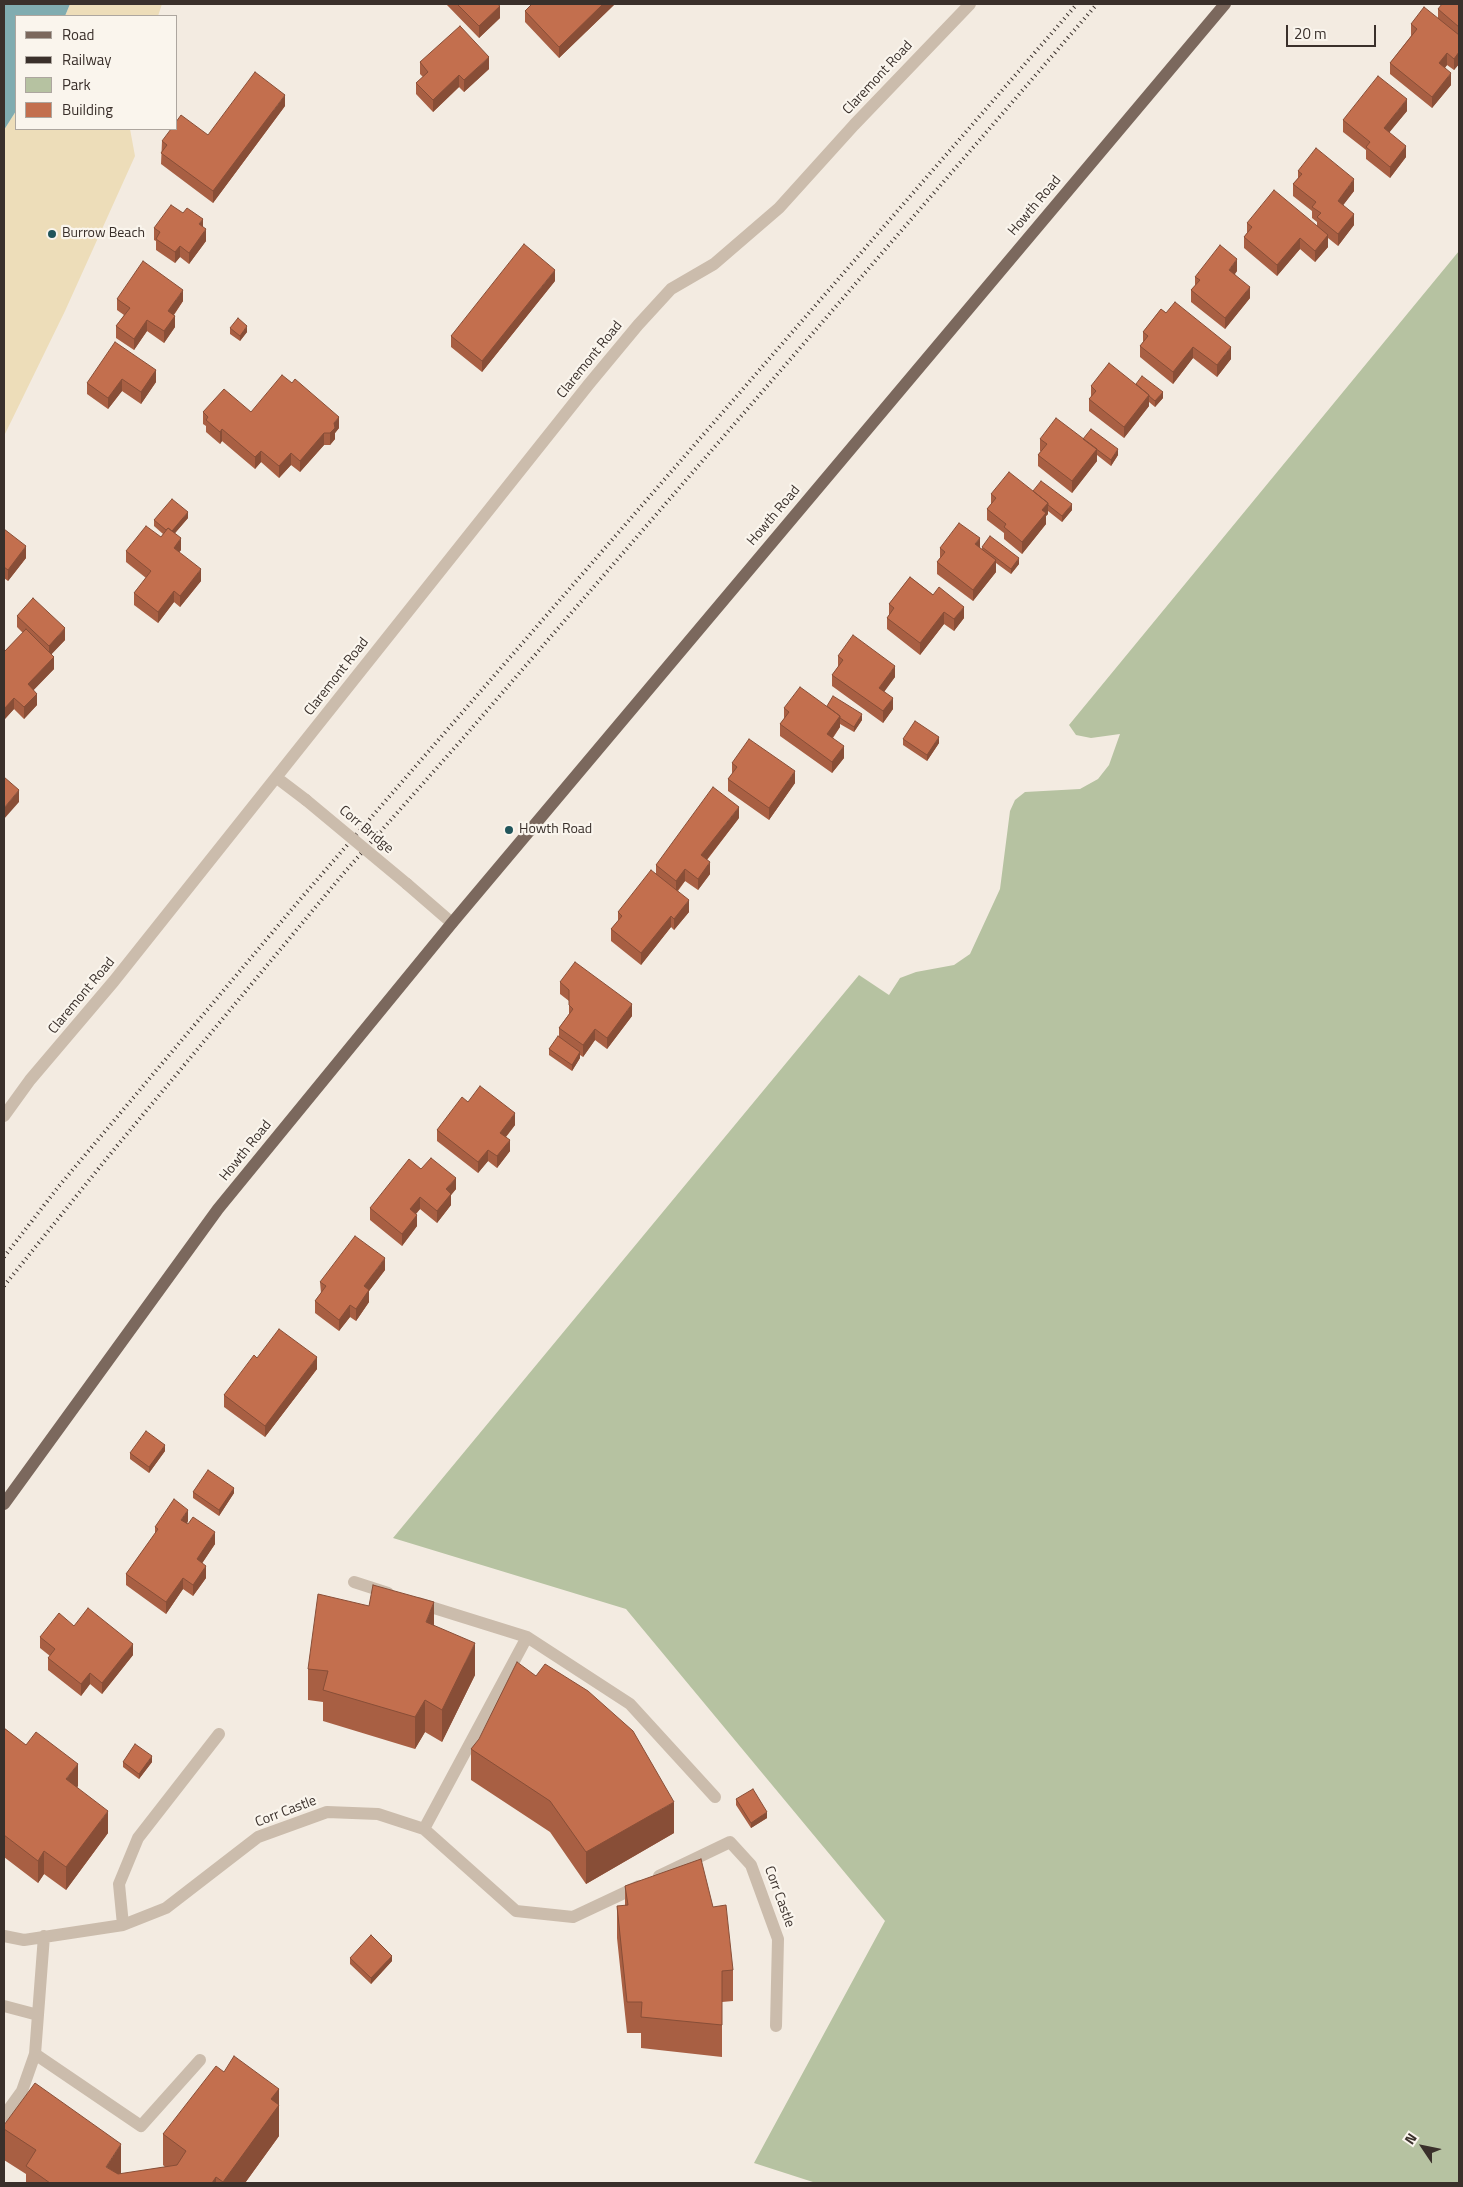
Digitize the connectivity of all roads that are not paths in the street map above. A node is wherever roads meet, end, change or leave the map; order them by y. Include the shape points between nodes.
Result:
1 (970, 4) edge
2 (1225, 4) edge
3 (277, 778) junction
4 (452, 923) junction
5 (4, 1116) edge
6 (4, 1504) edge
7 (354, 1582) dead end
8 (527, 1638) junction
9 (218, 1734) dead end
10 (715, 1797) dead end
11 (424, 1829) junction
12 (123, 1925) junction
13 (4, 1936) edge
14 (44, 1936) junction
15 (4, 2006) edge
16 (38, 2014) junction
17 (776, 2026) dead end
18 (34, 2054) junction
19 (200, 2060) dead end
20 (4, 2116) edge

1 - 3 street, Claremont Road via 779,208 714,264 671,288 601,370
2 - 4 main road, Howth Road
3 - 4 street, Corr Bridge, bridge
3 - 5 street, Claremont Road
4 - 6 main road, Howth Road via 218,1209
7 - 8 street
8 - 10 street via 630,1704
8 - 11 street
9 - 12 street via 138,1838 119,1884
11 - 12 street, Corr Castle via 378,1814 327,1812 258,1837 166,1908
11 - 17 street, Corr Castle via 516,1912 573,1917 730,1842 752,1866 778,1939
12 - 14 street, Corr Castle
13 - 14 street, Corr Castle via 24,1940
14 - 16 street
15 - 16 street
16 - 18 street
18 - 19 street via 141,2126
18 - 20 street via 22,2091

